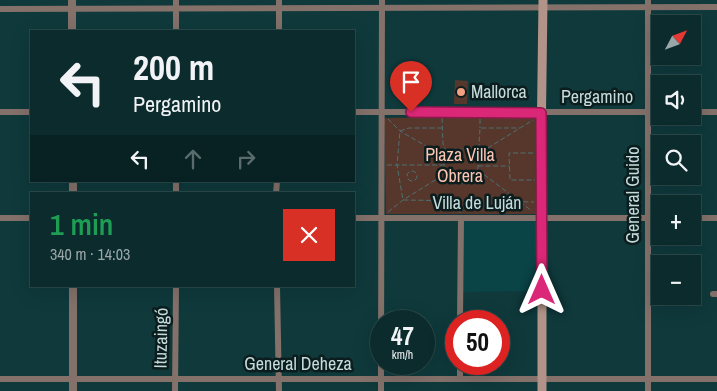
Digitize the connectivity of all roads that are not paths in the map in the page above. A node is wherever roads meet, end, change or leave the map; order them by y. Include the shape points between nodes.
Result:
1 (176, 0) edge
2 (382, 0) edge
3 (72, 4) edge
4 (279, 4) edge
5 (543, 4) edge
6 (648, 4) edge
7 (0, 8) edge
8 (176, 8) junction
9 (382, 8) junction
10 (717, 8) edge
11 (72, 30) edge
12 (176, 30) edge
13 (279, 30) edge
14 (0, 112) edge
15 (30, 112) edge
16 (355, 112) edge
17 (380, 112) junction
18 (648, 112) junction
19 (701, 112) edge
20 (717, 112) edge
21 (541, 113) junction
22 (0, 218) edge
23 (30, 218) edge
24 (355, 218) edge
25 (380, 218) junction
26 (461, 218) junction
27 (542, 218) junction
28 (647, 218) junction
29 (651, 218) edge
30 (701, 218) edge
31 (717, 218) edge
32 (73, 287) edge
33 (176, 287) edge
34 (278, 287) edge
35 (381, 310) edge
36 (460, 310) edge
37 (381, 375) edge
38 (460, 378) joint
39 (0, 379) edge
40 (381, 379) junction
41 (648, 379) junction
42 (717, 379) edge
43 (73, 380) junction
44 (175, 380) junction
45 (279, 380) junction
46 (542, 380) junction
47 (73, 391) edge
48 (175, 391) edge
49 (279, 391) edge
50 (381, 391) edge
51 (542, 391) edge
52 (648, 391) edge

1 - 8 street
2 - 9 street
3 - 7 street
3 - 8 street
3 - 11 street
4 - 8 street
4 - 9 street
4 - 13 street
5 - 6 street
5 - 9 street
5 - 21 main road
6 - 10 street
6 - 18 street, General Guido
8 - 12 street
9 - 17 street
14 - 15 street
16 - 17 street, Pergamino
17 - 21 street, Pergamino
17 - 25 street
18 - 21 street, Pergamino
18 - 28 street, General Guido
19 - 20 street
21 - 27 main road
22 - 23 street
24 - 25 street, Villa de Luján
25 - 26 street, Villa de Luján
25 - 35 street
26 - 27 street, Villa de Luján
26 - 36 street
27 - 28 street, Villa de Luján
27 - 46 main road
28 - 29 street, Villa de Luján
28 - 41 street, General Guido
30 - 31 street
32 - 43 street
33 - 44 street, Ituzaingó
34 - 45 street
37 - 40 street
38 - 40 street, General Deheza
38 - 46 street, General Deheza
39 - 43 street, General Deheza
40 - 45 street, General Deheza
40 - 50 street
41 - 42 street, General Deheza
41 - 46 street, General Deheza
41 - 52 street, General Guido
43 - 44 street, General Deheza
43 - 47 street
44 - 45 street, General Deheza
44 - 48 street, Ituzaingó
45 - 49 street
46 - 51 main road

